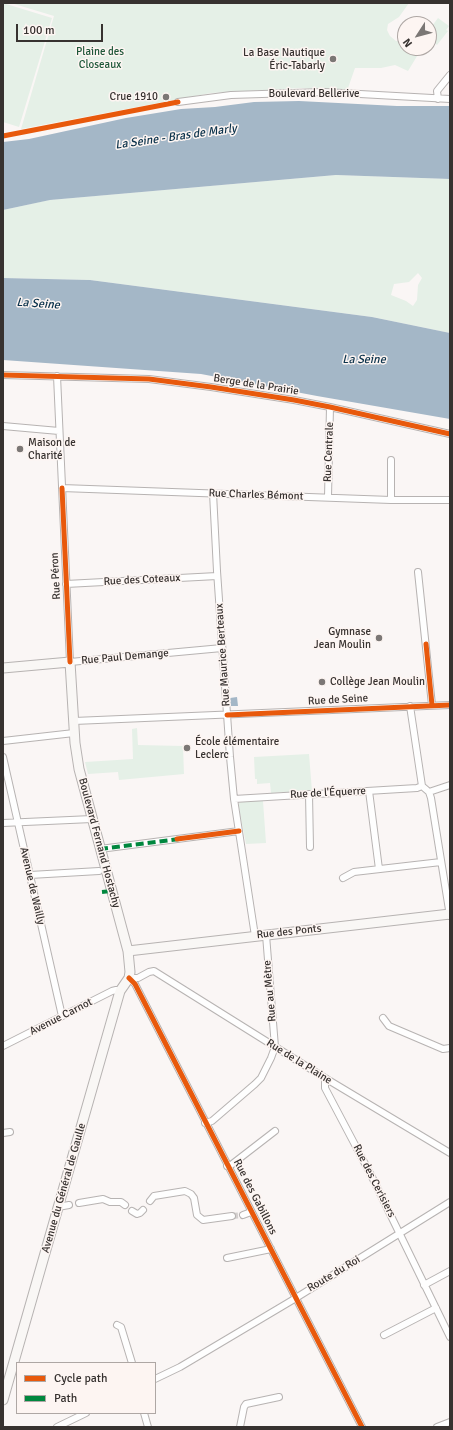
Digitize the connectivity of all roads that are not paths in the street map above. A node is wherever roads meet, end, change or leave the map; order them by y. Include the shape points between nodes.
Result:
1 (450, 75) edge
2 (438, 99) junction
3 (450, 99) edge
4 (178, 102) dead end
5 (3, 375) edge
6 (57, 376) junction
7 (330, 407) junction
8 (3, 426) edge
9 (59, 431) junction
10 (450, 434) edge
11 (391, 460) dead end
12 (62, 488) junction
13 (213, 493) junction
14 (328, 497) junction
15 (391, 500) junction
16 (450, 500) edge
17 (418, 572) dead end
18 (217, 576) junction
19 (66, 584) junction
20 (222, 648) junction
21 (70, 662) junction
22 (3, 668) edge
23 (432, 705) junction
24 (450, 705) edge
25 (410, 706) junction
26 (226, 715) junction
27 (74, 721) junction
28 (74, 734) junction
29 (3, 741) edge
30 (3, 757) edge
31 (450, 785) edge
32 (422, 786) junction
33 (369, 791) junction
34 (429, 792) junction
35 (309, 794) junction
36 (234, 799) junction
37 (92, 819) junction
38 (3, 823) edge
39 (17, 823) junction
40 (239, 831) junction
41 (310, 847) dead end
42 (100, 849) junction
43 (441, 862) junction
44 (379, 869) junction
45 (99, 871) dead end
46 (30, 875) junction
47 (343, 878) dead end
48 (450, 915) edge
49 (266, 935) junction
50 (255, 936) junction
51 (128, 951) junction
52 (130, 978) junction
53 (120, 991) junction
54 (62, 1016) junction
55 (383, 1018) dead end
56 (3, 1046) edge
57 (275, 1047) junction
58 (450, 1048) edge
59 (325, 1078) junction
60 (205, 1123) junction
61 (275, 1131) dead end
62 (10, 1132) dead end
63 (3, 1133) edge
64 (450, 1153) edge
65 (227, 1166) junction
66 (150, 1201) dead end
67 (450, 1202) edge
68 (79, 1203) dead end
69 (69, 1205) dead end
70 (125, 1205) dead end
71 (58, 1206) junction
72 (143, 1210) dead end
73 (132, 1211) dead end
74 (251, 1212) junction
75 (243, 1215) tunnel mouth
76 (232, 1216) tunnel mouth
77 (400, 1234) junction
78 (270, 1249) junction
79 (227, 1258) dead end
80 (450, 1271) edge
81 (424, 1285) junction
82 (296, 1298) junction
83 (436, 1308) junction
84 (117, 1325) dead end
85 (384, 1335) dead end
86 (450, 1337) edge
87 (132, 1362) edge
88 (156, 1379) edge
89 (279, 1397) dead end
90 (3, 1400) edge
91 (84, 1414) edge
92 (144, 1414) edge
93 (450, 1422) edge
94 (57, 1427) edge
95 (148, 1427) edge
96 (240, 1427) edge
97 (362, 1427) edge
98 (437, 1427) edge

1 - 2 street via 437,91
2 - 3 street, Boulevard Bellerive
2 - 4 street, Boulevard Bellerive via 324,92 231,95
5 - 6 street, Berge de la Prairie
6 - 7 street, Berge de la Prairie via 149,379
6 - 9 street, Rue Péron
7 - 10 street, Berge de la Prairie
7 - 14 street, Rue Centrale
8 - 9 street
9 - 12 street, Rue Péron
11 - 15 street
12 - 13 street, Rue Charles Bémont
12 - 19 street, Rue Péron
13 - 14 street, Rue Charles Bémont
13 - 18 street, Rue Maurice Berteaux
14 - 15 street, Rue Charles Bémont
15 - 16 street, Rue Charles Bémont
17 - 23 street
18 - 19 street, Rue des Coteaux
18 - 20 street, Rue Maurice Berteaux
19 - 21 street, Rue Péron
20 - 21 street, Rue Paul Demange
20 - 26 street, Rue Maurice Berteaux
21 - 22 main road, Rue Paul Demange
21 - 27 main road, Rue Péron
23 - 24 street, Rue de Seine
23 - 25 street, Rue de Seine
25 - 26 street, Rue de Seine
25 - 32 street
26 - 27 street, Rue de Seine
26 - 36 street, Rue Maurice Berteaux
27 - 28 main road, Rue Péron
28 - 29 street
28 - 37 main road, Boulevard Fernand Hostachy via 79,769
30 - 39 street, Avenue de Wailly
31 - 34 street
32 - 33 street, Rue de l'Équerre
32 - 34 street
33 - 35 street, Rue de l'Équerre
33 - 44 street
34 - 43 street
35 - 36 street, Rue de l'Équerre
35 - 41 street
36 - 40 street, Rue Maurice Berteaux
37 - 39 street
37 - 42 main road, Boulevard Fernand Hostachy
38 - 39 street
39 - 46 street, Avenue de Wailly
40 - 42 street
40 - 50 street, Rue Maurice Berteaux
42 - 51 main road, Boulevard Fernand Hostachy
43 - 44 street
43 - 48 street
44 - 47 street via 354,872
45 - 46 street
46 - 54 street, Avenue de Wailly
48 - 49 main road, Rue des Ponts
49 - 50 main road, Rue des Ponts
49 - 57 street, Rue au Mètre
50 - 51 main road, Rue des Ponts
51 - 52 main road, Boulevard Fernand Hostachy
52 - 53 main road, Avenue du Général de Gaulle
52 - 57 street, Rue de la Plaine via 138,978 154,971
52 - 60 street, Rue des Gabillons
53 - 54 street, Avenue Carnot via 112,991
53 - 71 main road, Avenue du Général de Gaulle
54 - 56 street, Avenue Carnot
55 - 58 street via 388,1026 443,1049
57 - 59 street, Rue de la Plaine
57 - 60 street via 272,1058 255,1084 212,1121
59 - 64 street, Rue de la Plaine
59 - 77 street, Rue des Cerisiers via 325,1088
60 - 65 street, Rue des Gabillons
61 - 65 street
62 - 63 street
65 - 74 street, Rue des Gabillons
66 - 76 street via 154,1196 185,1191 194,1198 197,1215 203,1220
67 - 77 street, Route du Roi
68 - 70 street via 104,1200
69 - 71 street
71 - 90 main road, Avenue du Général de Gaulle
72 - 73 street via 137,1214
74 - 75 street
74 - 78 street, Rue des Gabillons
77 - 81 street, Rue des Cerisiers
77 - 82 street, Route du Roi
78 - 79 street
78 - 82 street, Rue des Gabillons
80 - 81 street
81 - 83 street, Rue des Cerisiers
82 - 88 street, Route du Roi
82 - 97 street, Rue des Gabillons
83 - 85 street
83 - 86 street, Rue des Cerisiers
84 - 87 street via 120,1327
89 - 96 street via 246,1404
91 - 94 street
92 - 95 street
93 - 98 street

